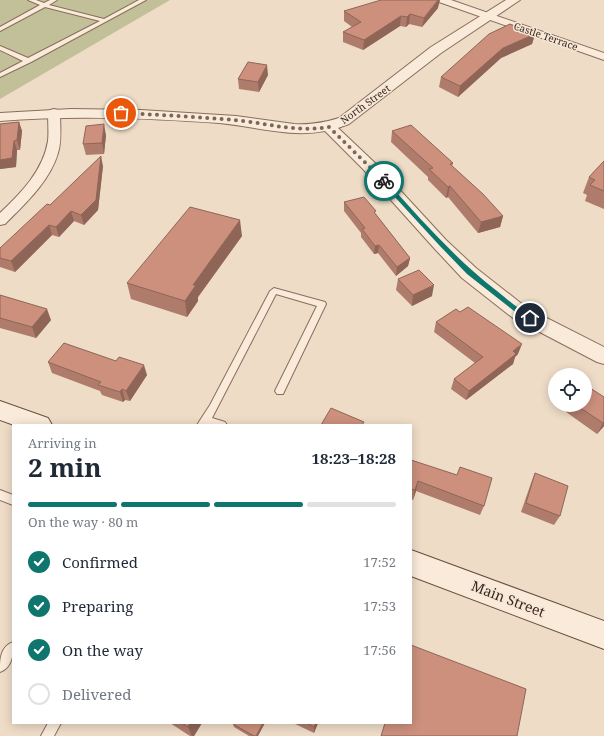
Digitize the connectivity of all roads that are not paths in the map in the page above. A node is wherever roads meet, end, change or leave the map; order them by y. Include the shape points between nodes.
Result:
1 (31, 0) edge
2 (54, 0) edge
3 (143, 0) edge
4 (442, 0) edge
5 (514, 0) edge
6 (44, 5) junction
7 (488, 16) junction
8 (105, 21) junction
9 (0, 29) edge
10 (0, 48) edge
11 (604, 57) edge
12 (29, 61) junction
13 (0, 75) edge
14 (54, 113) junction
15 (0, 117) edge
16 (329, 127) junction
17 (0, 221) edge
18 (604, 356) edge
19 (280, 391) dead end
20 (0, 410) edge
21 (204, 422) edge
22 (37, 424) edge
23 (216, 424) edge
24 (0, 495) edge
25 (12, 500) edge
26 (412, 562) edge
27 (604, 635) edge
28 (12, 649) edge
29 (0, 666) edge
30 (54, 724) edge
31 (47, 736) edge

1 - 6 lane
2 - 6 lane
3 - 8 lane
4 - 7 street, Castle Terrace
5 - 7 street, North Street
6 - 8 lane
6 - 9 lane
7 - 11 street, Castle Terrace
7 - 16 street, North Street via 436,50 344,121
8 - 12 lane
10 - 12 lane
12 - 13 lane
14 - 15 street, North Street
14 - 16 street, North Street via 121,113 186,117 299,129
14 - 17 street via 54,142 49,160 28,194
16 - 18 street via 469,273 520,313
19 - 21 lane via 322,304 274,291
20 - 22 main road
21 - 23 lane
24 - 25 lane
26 - 27 main road, Main Street
28 - 29 lane
30 - 31 lane

